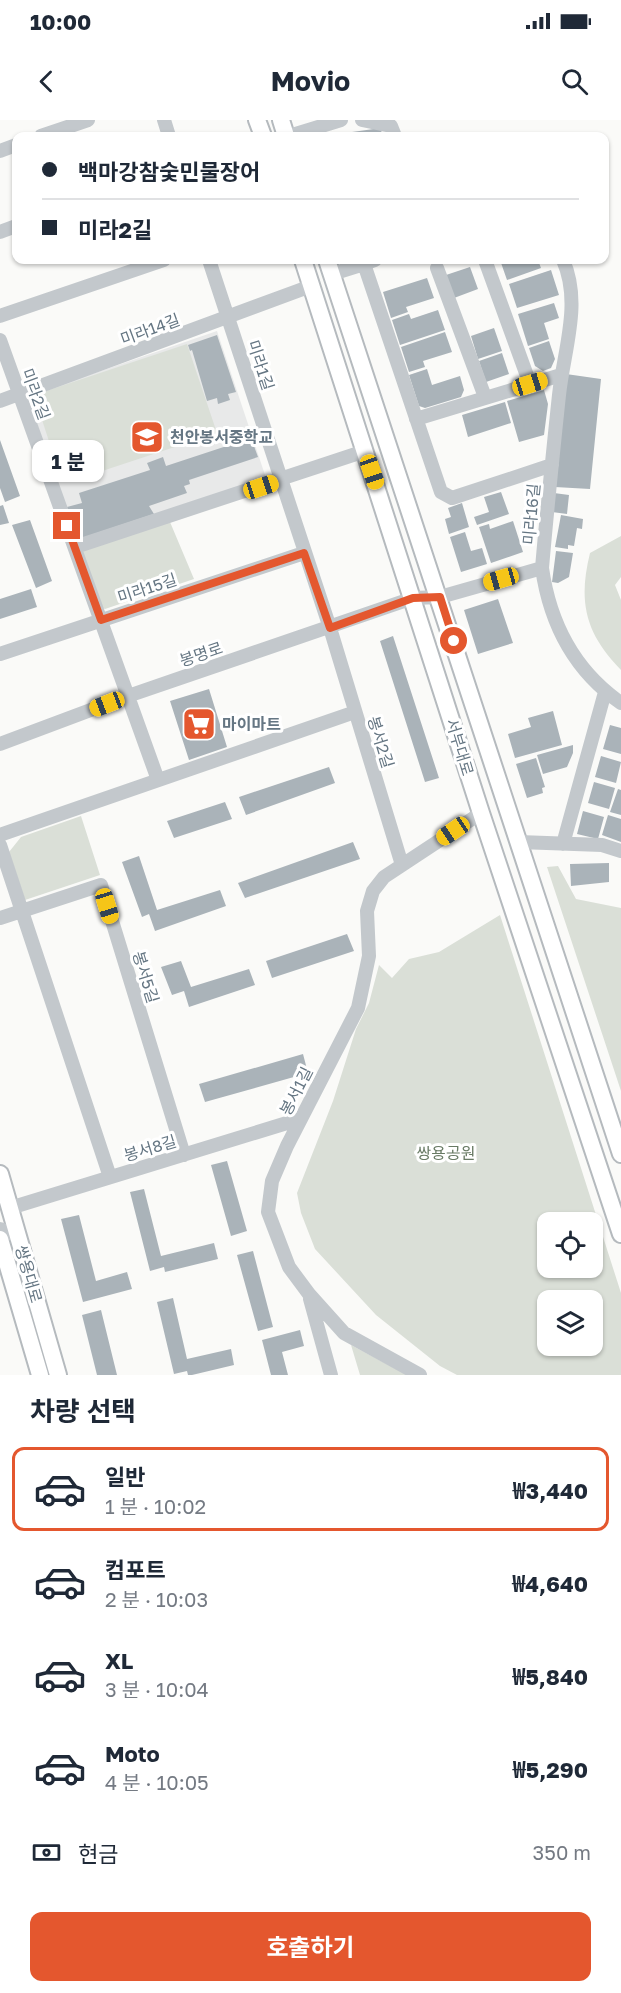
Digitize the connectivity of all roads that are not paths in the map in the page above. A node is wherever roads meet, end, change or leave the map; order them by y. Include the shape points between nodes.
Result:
1 (88, 120) edge
2 (341, 120) edge
3 (362, 120) edge
4 (53, 132) edge
5 (301, 132) edge
6 (393, 132) edge
7 (152, 264) edge
8 (210, 264) edge
9 (304, 264) edge
10 (354, 264) edge
11 (371, 264) edge
12 (485, 264) edge
13 (564, 264) edge
14 (330, 267) edge
15 (437, 268) dead end
16 (311, 286) junction
17 (0, 315) edge
18 (228, 317) junction
19 (0, 340) edge
20 (561, 375) junction
21 (530, 384) junction
22 (19, 395) junction
23 (485, 397) junction
24 (0, 401) edge
25 (416, 419) junction
26 (365, 452) junction
27 (552, 465) junction
28 (282, 481) junction
29 (75, 548) junction
30 (304, 553) junction
31 (542, 568) junction
32 (440, 597) junction
33 (413, 598) junction
34 (101, 620) junction
35 (330, 628) junction
36 (0, 654) edge
37 (605, 693) junction
38 (128, 696) junction
39 (621, 703) edge
40 (355, 712) junction
41 (0, 744) edge
42 (158, 780) junction
43 (481, 813) junction
44 (0, 835) edge
45 (519, 842) junction
46 (563, 844) junction
47 (0, 845) edge
48 (621, 850) edge
49 (402, 865) junction
50 (24, 911) junction
51 (0, 918) edge
52 (300, 1119) junction
53 (621, 1154) edge
54 (184, 1155) junction
55 (0, 1174) edge
56 (110, 1177) junction
57 (5, 1206) edge
58 (0, 1223) edge
59 (0, 1229) edge
60 (621, 1234) edge
61 (18, 1236) junction
62 (0, 1239) edge
63 (309, 1294) junction
64 (40, 1375) edge
65 (58, 1375) edge
66 (332, 1375) edge
67 (420, 1375) edge

1 - 4 street
2 - 5 street
3 - 6 street via 391,126
7 - 17 street
8 - 18 street, 미라1길
9 - 16 main road, 서부대로
10 - 14 street
11 - 25 street, 미라16길
12 - 21 street
13 - 20 street, 미라16길 via 572,285 572,316
14 - 32 main road, 서부대로
15 - 23 street
16 - 18 street, 미라14길
16 - 26 main road, 서부대로
18 - 22 street, 미라14길
18 - 28 street, 미라1길
19 - 22 street, 미라2길
20 - 21 street
20 - 27 street, 미라16길
21 - 23 street
22 - 24 street, 미라14길
22 - 29 street, 미라2길
23 - 25 street
25 - 27 street, 미라16길 via 441,492 452,498
26 - 28 street
26 - 33 main road, 서부대로
27 - 31 street, 미라16길
28 - 29 street
28 - 30 street, 미라1길
29 - 34 street, 미라2길
30 - 34 street, 미라15길
30 - 35 street, 미라1길
31 - 32 street, 미라16길
31 - 37 street via 558,629 578,665
32 - 33 street, 미라16길
32 - 45 main road, 서부대로
33 - 35 street, 봉명로
33 - 43 main road, 서부대로
34 - 36 street, 미라15길
34 - 38 street, 미라2길
35 - 38 street, 봉명로
35 - 40 street, 봉서2길
37 - 39 street
37 - 46 street
38 - 41 street, 봉명로
38 - 42 street, 미라2길
40 - 42 street
40 - 49 street, 봉서2길
42 - 44 street
43 - 49 street, 봉서1길
43 - 60 main road, 서부대로
45 - 46 street
45 - 53 main road, 서부대로
46 - 48 street via 602,845
47 - 50 street
49 - 52 street, 봉서1길 via 373,891 367,911 369,956 358,1008
50 - 51 street, 봉서5길
50 - 54 street, 봉서5길 via 100,885
50 - 56 street
52 - 54 street, 봉서8길
52 - 63 street, 봉서1길 via 272,1181 268,1212 289,1266
54 - 56 street, 봉서8길
55 - 57 main road, 쌍용대로
56 - 57 street, 봉서8길
57 - 58 street
57 - 61 main road, 쌍용대로
59 - 61 street
61 - 65 main road, 쌍용대로
62 - 64 main road, 쌍용대로
63 - 66 street
63 - 67 street, 봉서1길 via 344,1333

